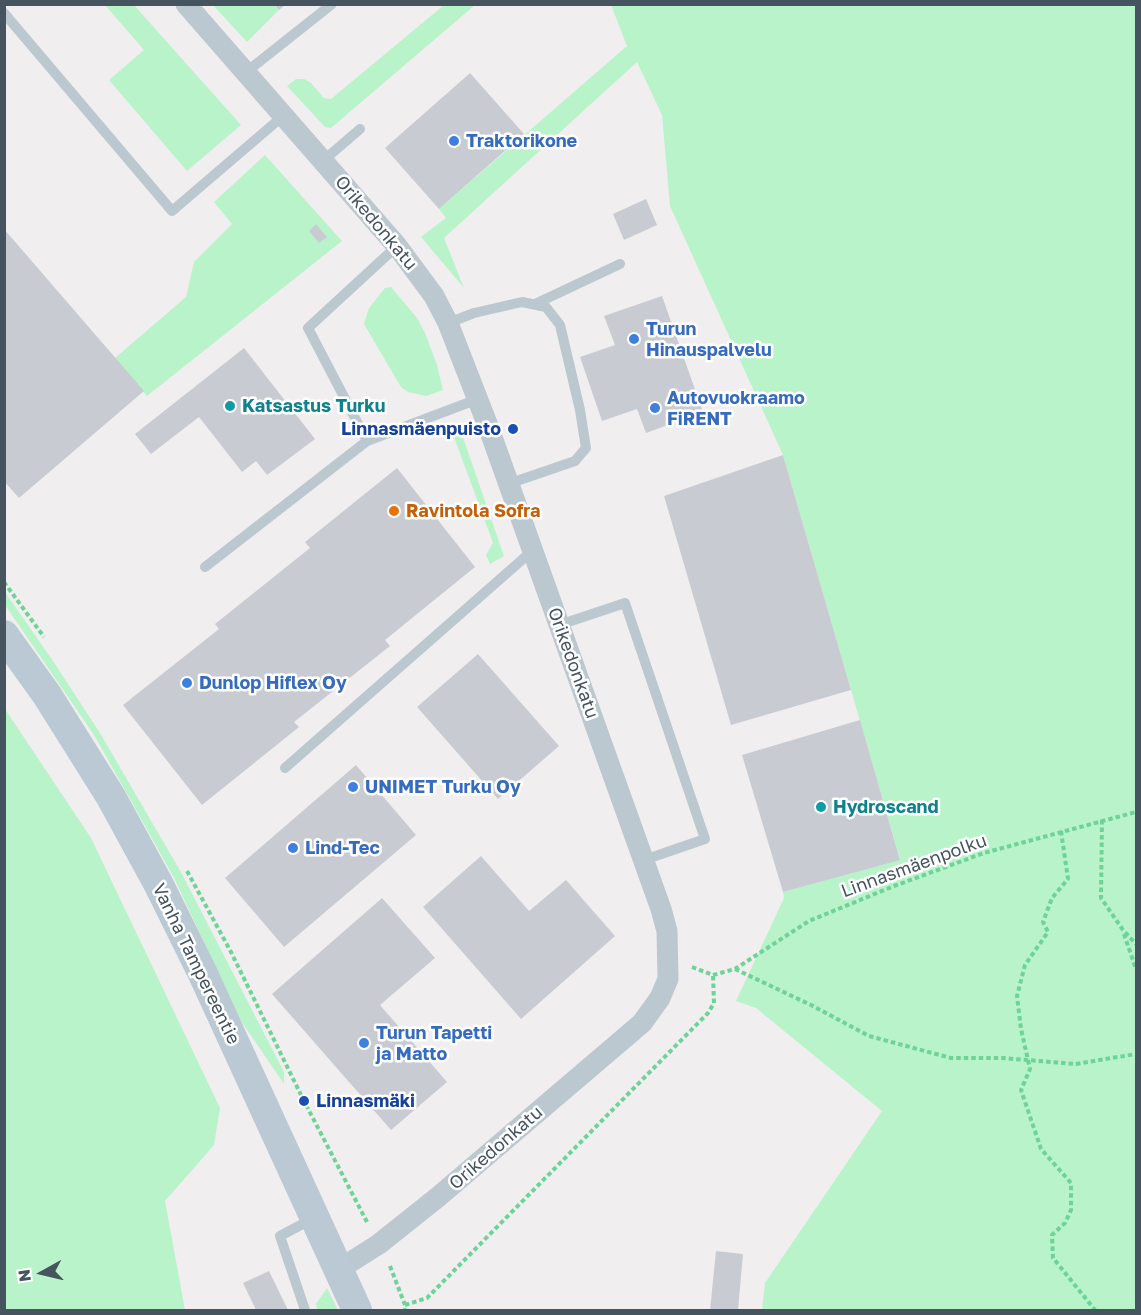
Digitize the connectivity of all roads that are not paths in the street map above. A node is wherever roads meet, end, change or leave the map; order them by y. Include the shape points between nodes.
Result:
1 (186, 4) edge
2 (332, 4) edge
3 (4, 13) edge
4 (245, 73) junction
5 (283, 116) junction
6 (360, 129) dead end
7 (324, 160) junction
8 (397, 246) junction
9 (620, 264) dead end
10 (535, 304) junction
11 (448, 323) junction
12 (478, 399) junction
13 (367, 441) junction
14 (507, 484) junction
15 (532, 551) junction
16 (205, 567) dead end
17 (559, 625) junction
18 (4, 635) edge
19 (285, 768) dead end
20 (644, 860) junction
21 (314, 1218) junction
22 (338, 1270) junction
23 (305, 1311) edge
24 (357, 1311) edge

1 - 4 street, Orikedonkatu
2 - 4 lane
3 - 5 lane via 172,211
4 - 5 street, Orikedonkatu
5 - 7 street, Orikedonkatu
6 - 7 lane
7 - 8 street, Orikedonkatu
8 - 11 street, Orikedonkatu via 434,296
8 - 13 lane via 308,328
9 - 10 lane
10 - 11 lane via 522,302 493,308
10 - 14 lane via 546,307 560,325 586,448 575,461
11 - 12 street, Orikedonkatu
12 - 13 lane
12 - 14 street, Orikedonkatu
13 - 16 lane
14 - 15 street, Orikedonkatu
15 - 17 street, Orikedonkatu
15 - 19 lane
17 - 20 street, Orikedonkatu
17 - 20 lane via 625,603 705,839
18 - 21 main road, Vanha Tampereentie via 111,797 159,885
20 - 22 street, Orikedonkatu via 667,931 669,959 668,979 652,1012 438,1197 379,1244
21 - 22 main road, Vanha Tampereentie
21 - 23 lane via 280,1236
22 - 24 main road, Vanha Tampereentie

